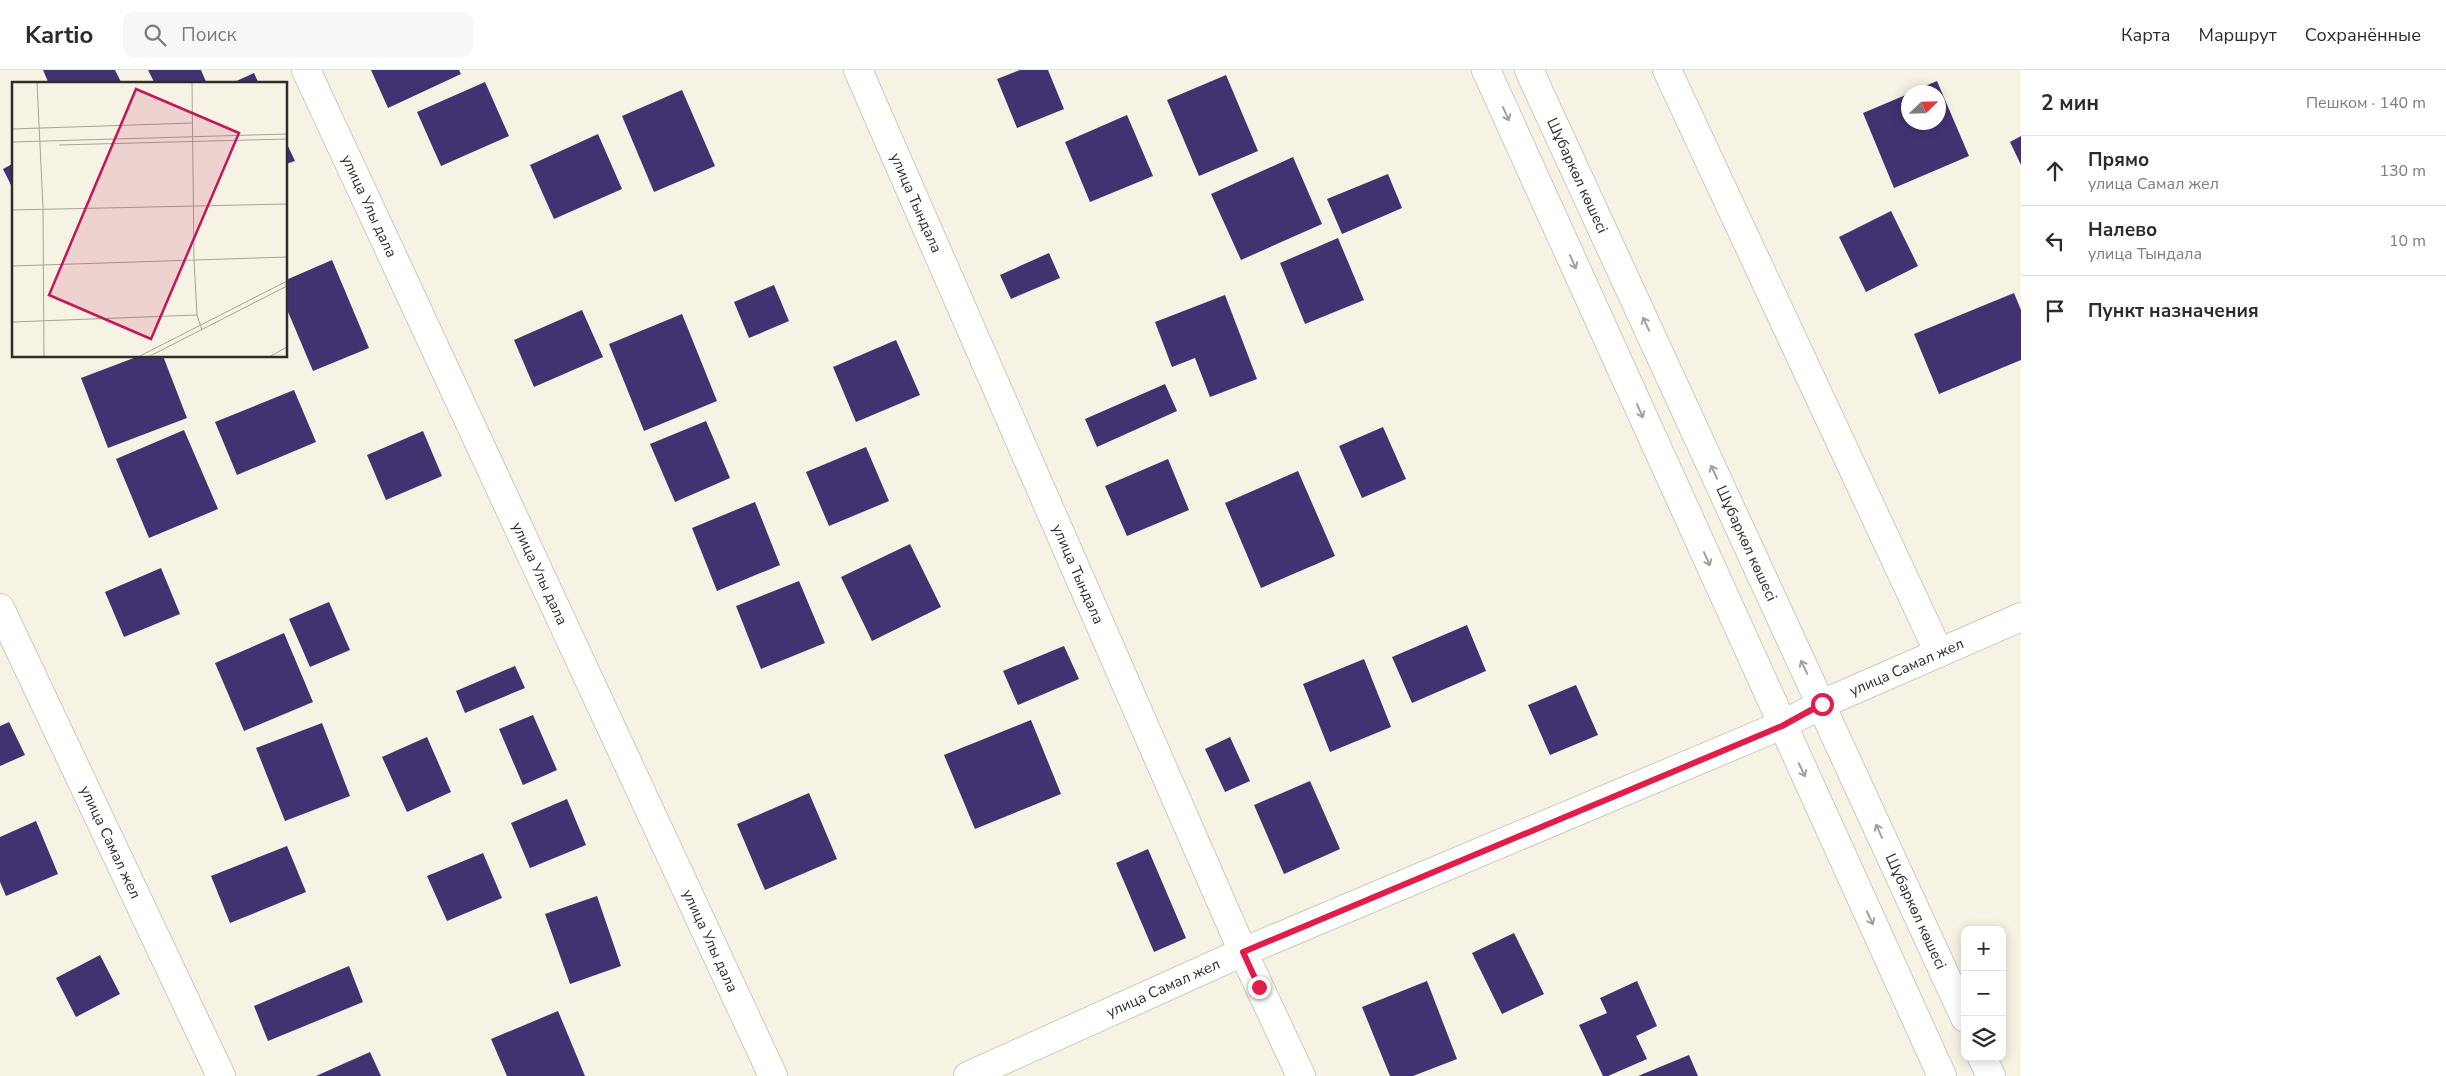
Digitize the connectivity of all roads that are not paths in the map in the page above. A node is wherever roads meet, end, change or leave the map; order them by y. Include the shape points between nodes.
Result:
1 (306, 70) edge
2 (858, 70) edge
3 (1486, 70) edge
4 (1529, 70) edge
5 (1667, 70) edge
6 (0, 608) edge
7 (2021, 617) edge
8 (1939, 653) junction
9 (1822, 704) junction
10 (1782, 726) junction
11 (1243, 952) junction
12 (1964, 1016) edge
13 (1984, 1061) edge
14 (221, 1076) edge
15 (773, 1076) edge
16 (968, 1076) edge
17 (1301, 1076) edge
18 (1942, 1076) edge
19 (1991, 1076) edge

1 - 15 street, улица Улы дала
2 - 11 street, улица Тындала
3 -> 10 street
9 -> 4 street, Шұбаркөл көшесі
5 - 8 street
6 - 14 street, улица Самал жел
7 - 8 street, улица Самал жел
8 - 9 street, улица Самал жел
9 - 10 street, улица Самал жел
12 -> 9 street, Шұбаркөл көшесі
10 - 11 street, улица Самал жел
10 -> 18 street
11 - 16 street, улица Самал жел
11 - 17 street, улица Тындала
13 - 19 street

